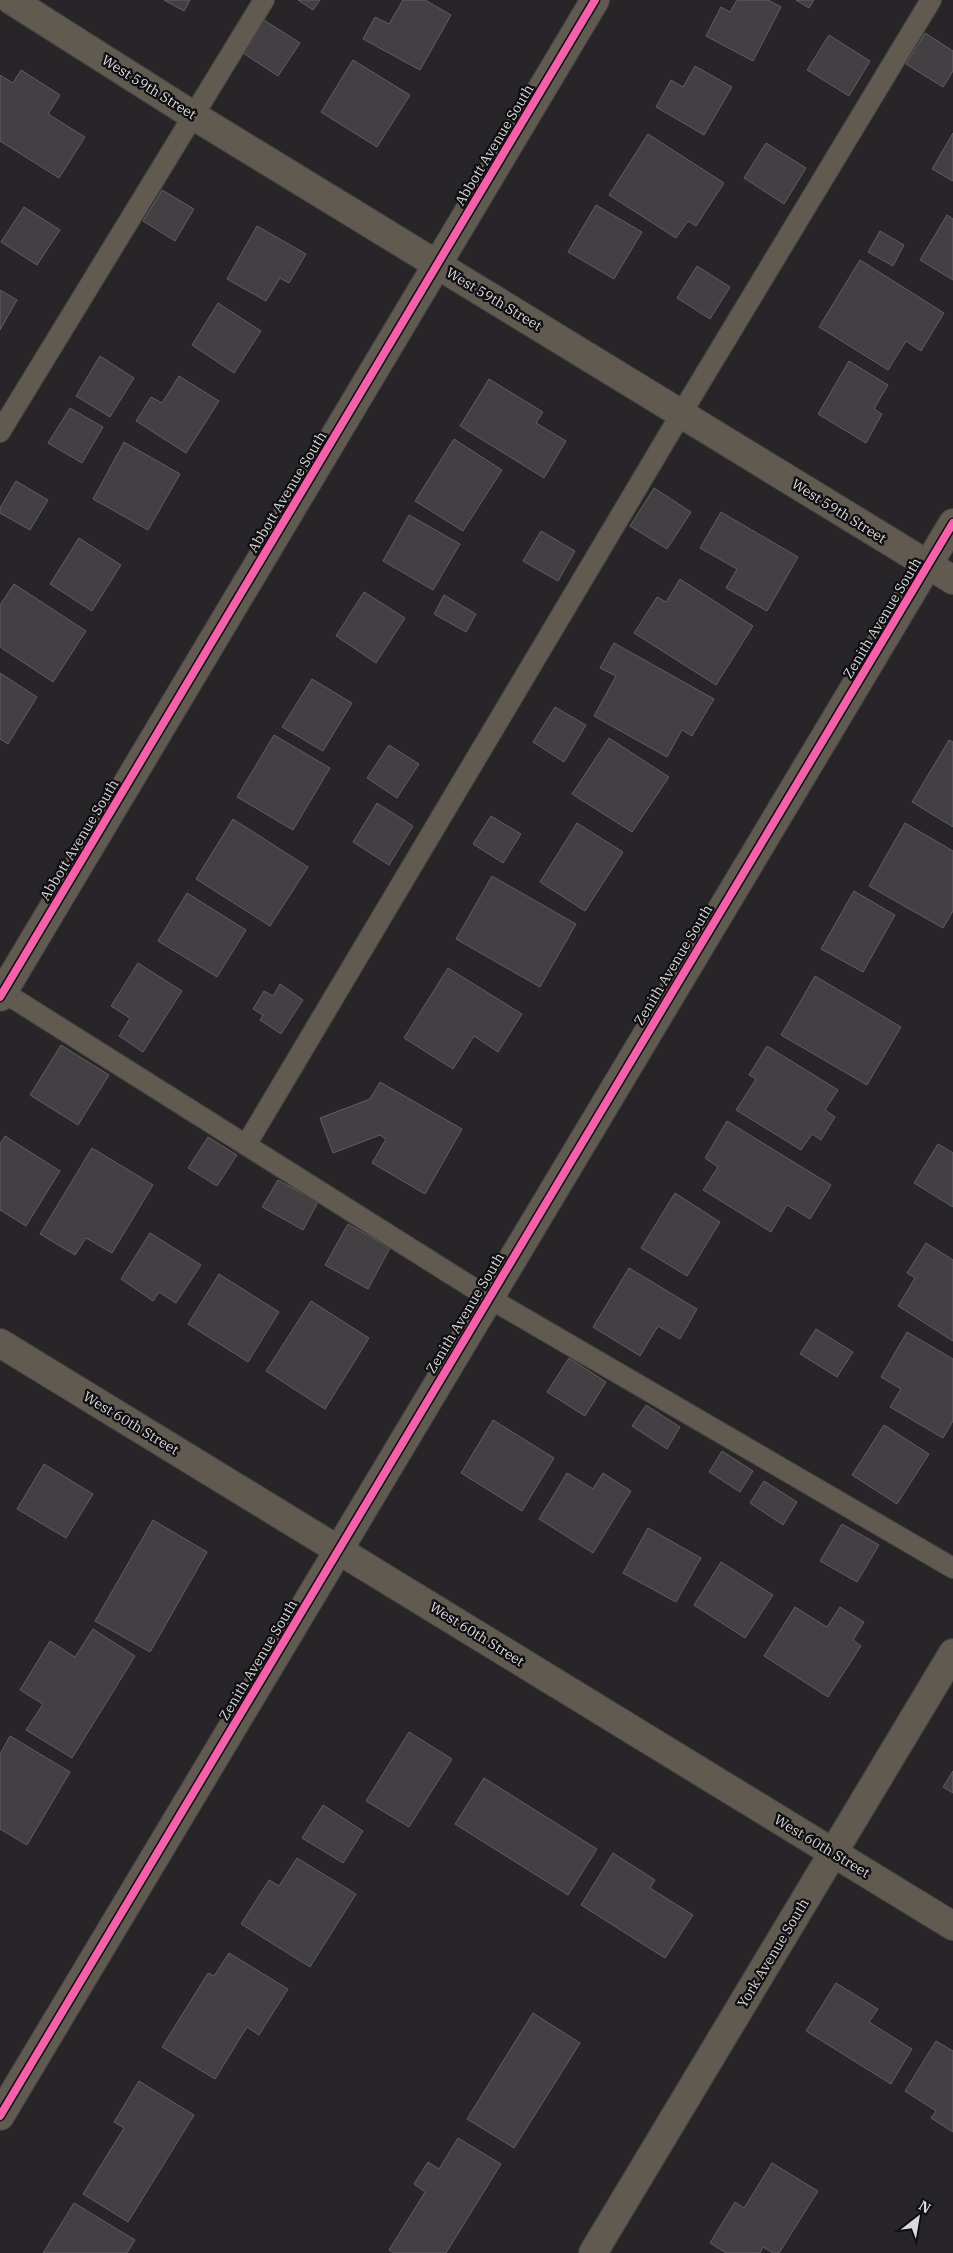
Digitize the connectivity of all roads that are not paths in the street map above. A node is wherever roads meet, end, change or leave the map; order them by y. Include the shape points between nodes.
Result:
1 (11, 0) edge
2 (264, 0) edge
3 (595, 0) edge
4 (931, 0) edge
5 (194, 116) junction
6 (437, 265) junction
7 (681, 414) junction
8 (0, 432) edge
9 (953, 523) edge
10 (928, 565) junction
11 (953, 580) edge
12 (1, 993) edge
13 (246, 1144) junction
14 (489, 1298) junction
15 (0, 1344) edge
16 (338, 1549) junction
17 (953, 1568) edge
18 (953, 1653) edge
19 (833, 1853) junction
20 (953, 1926) edge
21 (0, 2116) edge
22 (593, 2253) edge

1 - 5 street, West 59th Street
2 - 5 lane
3 - 6 street, Abbott Avenue South
4 - 7 lane
5 - 6 street, West 59th Street
5 - 8 lane
6 - 7 street, West 59th Street
6 - 12 street, Abbott Avenue South
7 - 10 street, West 59th Street
7 - 13 lane
9 - 10 street, Zenith Avenue South
10 - 11 street, West 59th Street
10 - 14 street, Zenith Avenue South
12 - 13 lane
13 - 14 lane
14 - 16 street, Zenith Avenue South
14 - 17 lane
15 - 16 street, West 60th Street
16 - 19 street, West 60th Street
16 - 21 street, Zenith Avenue South
18 - 19 street, York Avenue South
19 - 20 street, West 60th Street
19 - 22 street, York Avenue South

